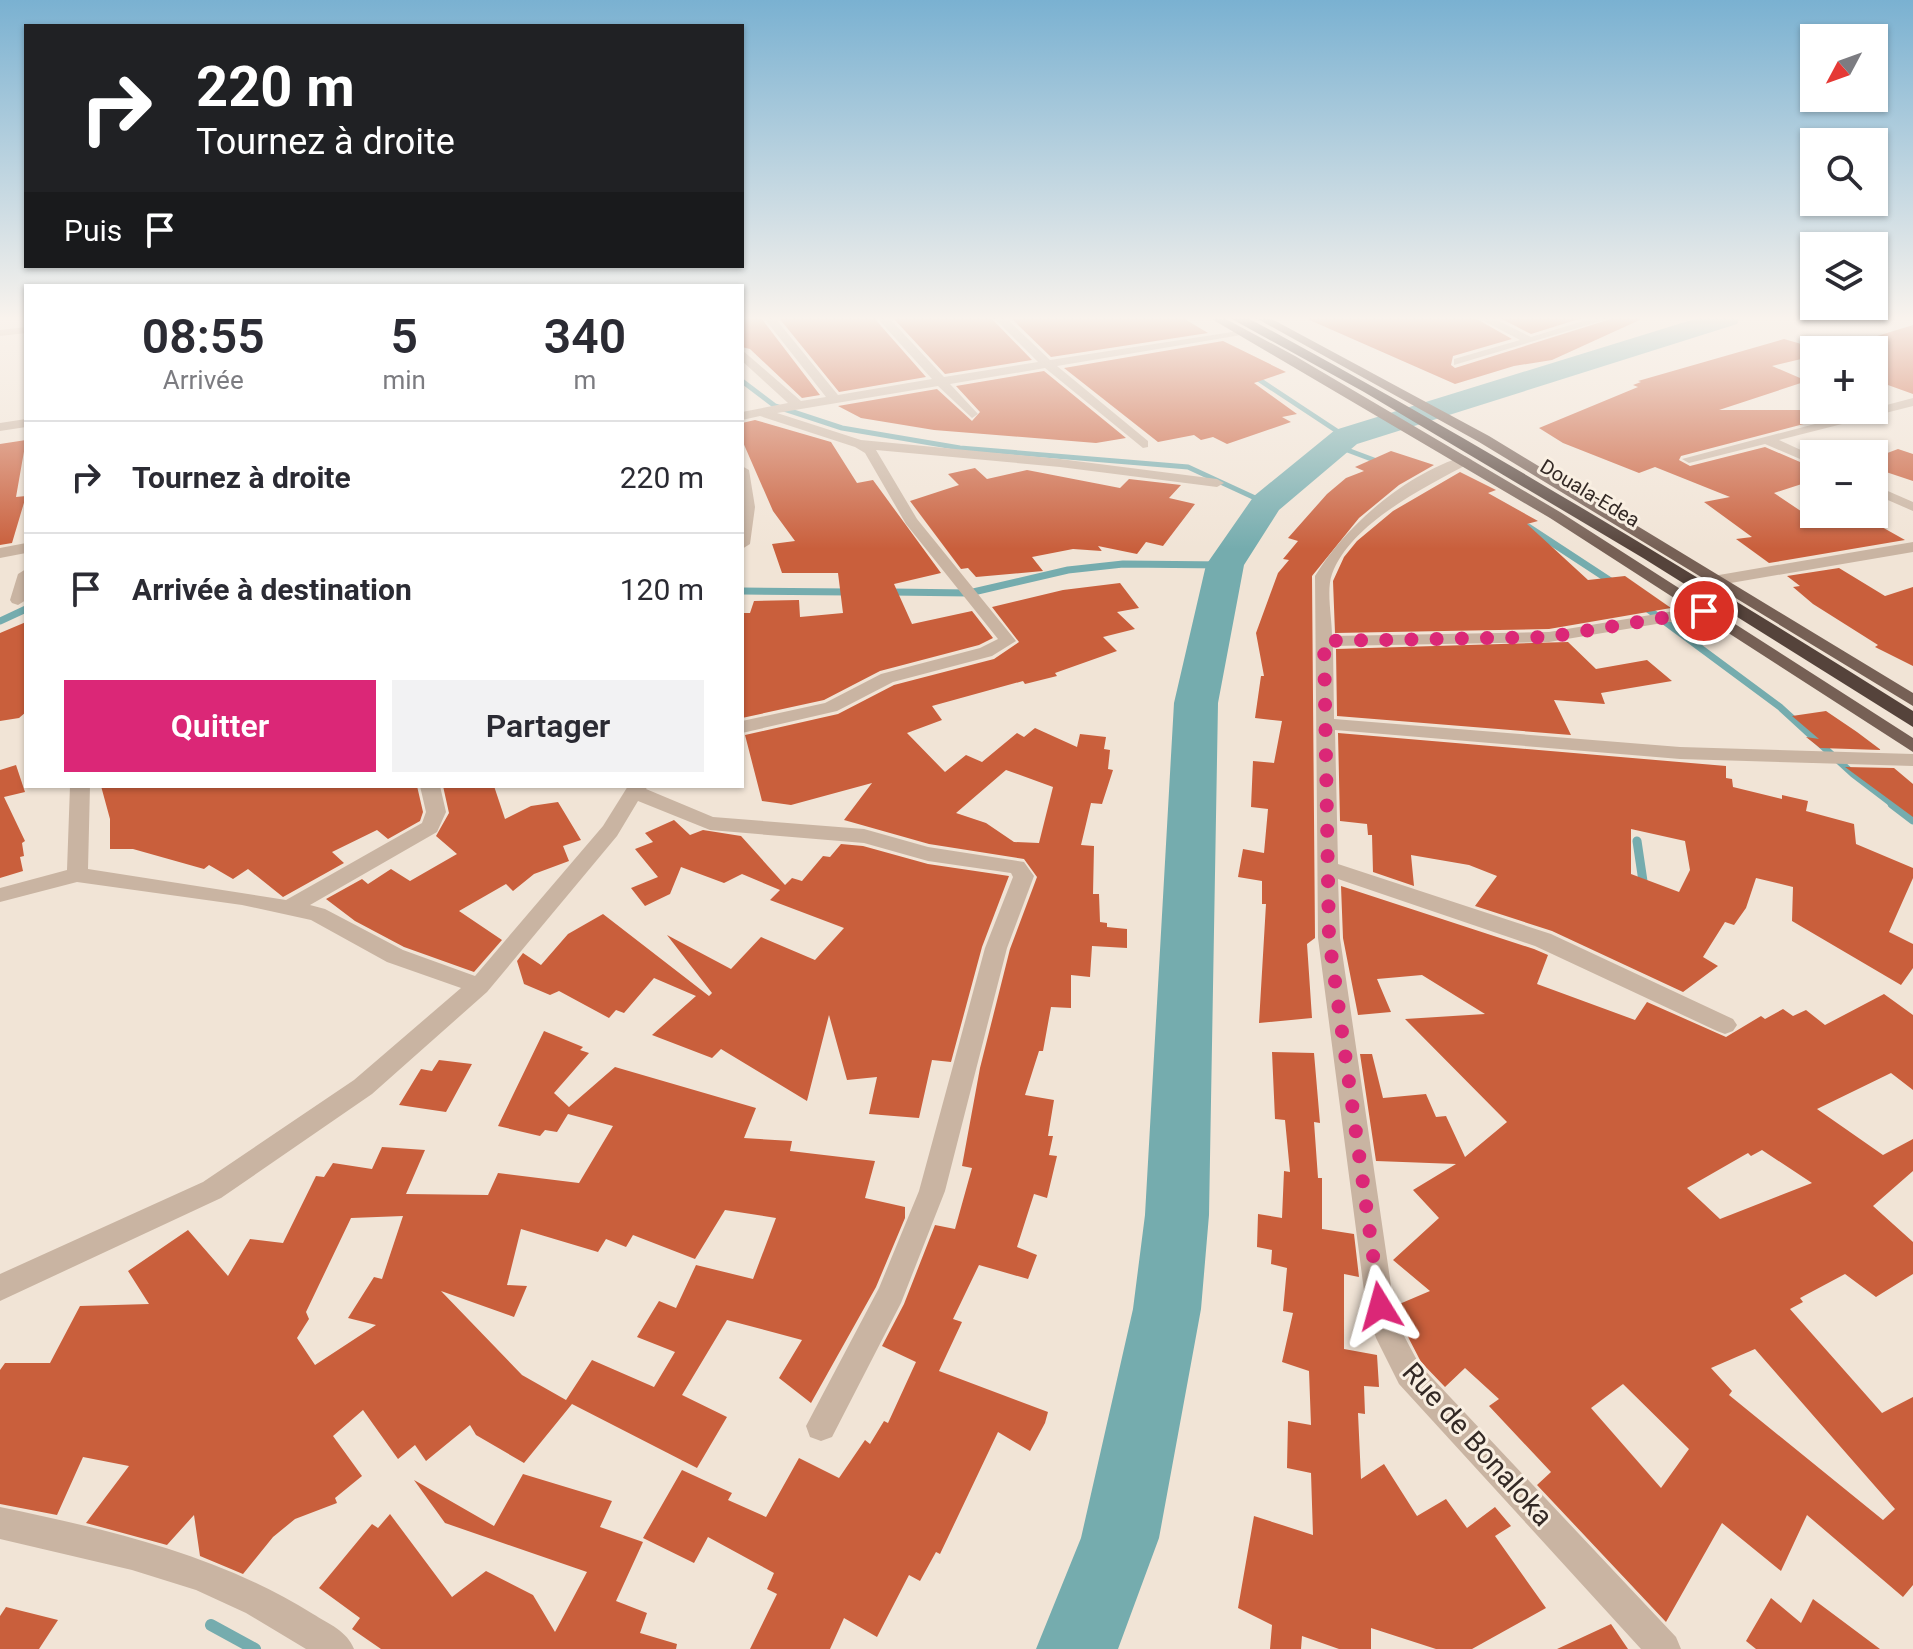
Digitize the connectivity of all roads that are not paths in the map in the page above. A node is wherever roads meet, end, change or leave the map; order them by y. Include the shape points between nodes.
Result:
1 (785, 395) edge
2 (832, 395) edge
3 (860, 395) edge
4 (953, 395) edge
5 (1084, 395) edge
6 (1353, 395) edge
7 (1378, 395) edge
8 (1405, 395) edge
9 (835, 399) junction
10 (1913, 402) edge
11 (798, 405) junction
12 (760, 412) junction
13 (972, 414) dead end
14 (744, 416) edge
15 (24, 423) edge
16 (0, 427) edge
17 (1766, 439) junction
18 (860, 444) junction
19 (1143, 444) dead end
20 (1459, 451) junction
21 (1800, 455) edge
22 (1689, 459) dead end
23 (744, 476) edge
24 (1217, 483) dead end
25 (1888, 495) edge
26 (1913, 507) edge
27 (744, 535) edge
28 (1913, 547) edge
29 (24, 548) edge
30 (0, 553) edge
31 (24, 580) edge
32 (1719, 580) junction
33 (18, 600) dead end
34 (1704, 611) junction
35 (1324, 641) junction
36 (1912, 699) edge
37 (1913, 720) edge
38 (1324, 724) junction
39 (744, 727) edge
40 (1913, 746) edge
41 (1913, 760) edge
42 (80, 788) edge
43 (430, 788) edge
44 (636, 789) edge
45 (1327, 868) junction
46 (77, 875) junction
47 (0, 895) edge
48 (290, 907) junction
49 (479, 986) junction
50 (1725, 1025) dead end
51 (0, 1288) edge
52 (821, 1426) dead end
53 (0, 1523) edge
54 (337, 1649) edge
55 (1664, 1649) edge

1 - 11 street
2 - 9 street
3 - 9 street
4 - 13 street
5 - 19 street
6 - 20 main road
7 - 20 highway, Douala-Edea
8 - 32 main road
9 - 11 street
10 - 17 street
11 - 12 street
12 - 14 street
12 - 18 street
15 - 16 street
17 - 21 street
17 - 22 street
18 - 24 street
18 - 39 street via 870,451 911,521 1008,641 887,678 831,707
20 - 34 main road
20 - 35 street, Rue de Bonaloka via 1387,504 1332,559 1323,576
20 - 37 highway, Douala-Edea via 1663,563
23 - 27 street via 749,512
25 - 26 street
28 - 32 street
29 - 30 street
31 - 33 street
32 - 36 main road
34 - 35 street via 1549,637
34 - 40 main road
35 - 38 street, Rue de Bonaloka
38 - 41 street via 1680,753
38 - 45 street, Rue de Bonaloka
42 - 46 street
43 - 48 street via 436,812 430,827
44 - 49 street via 610,831
44 - 52 street via 710,823 864,836 928,854 1017,867 1024,876 996,948 932,1191 891,1294
45 - 50 street via 1543,940
45 - 55 street, Rue de Bonaloka via 1329,938 1380,1306 1390,1338 1409,1374
46 - 47 street
46 - 48 street
48 - 49 street via 340,924 410,962
49 - 51 street via 352,1095 212,1190
53 - 54 street via 126,1551 206,1579 257,1601

